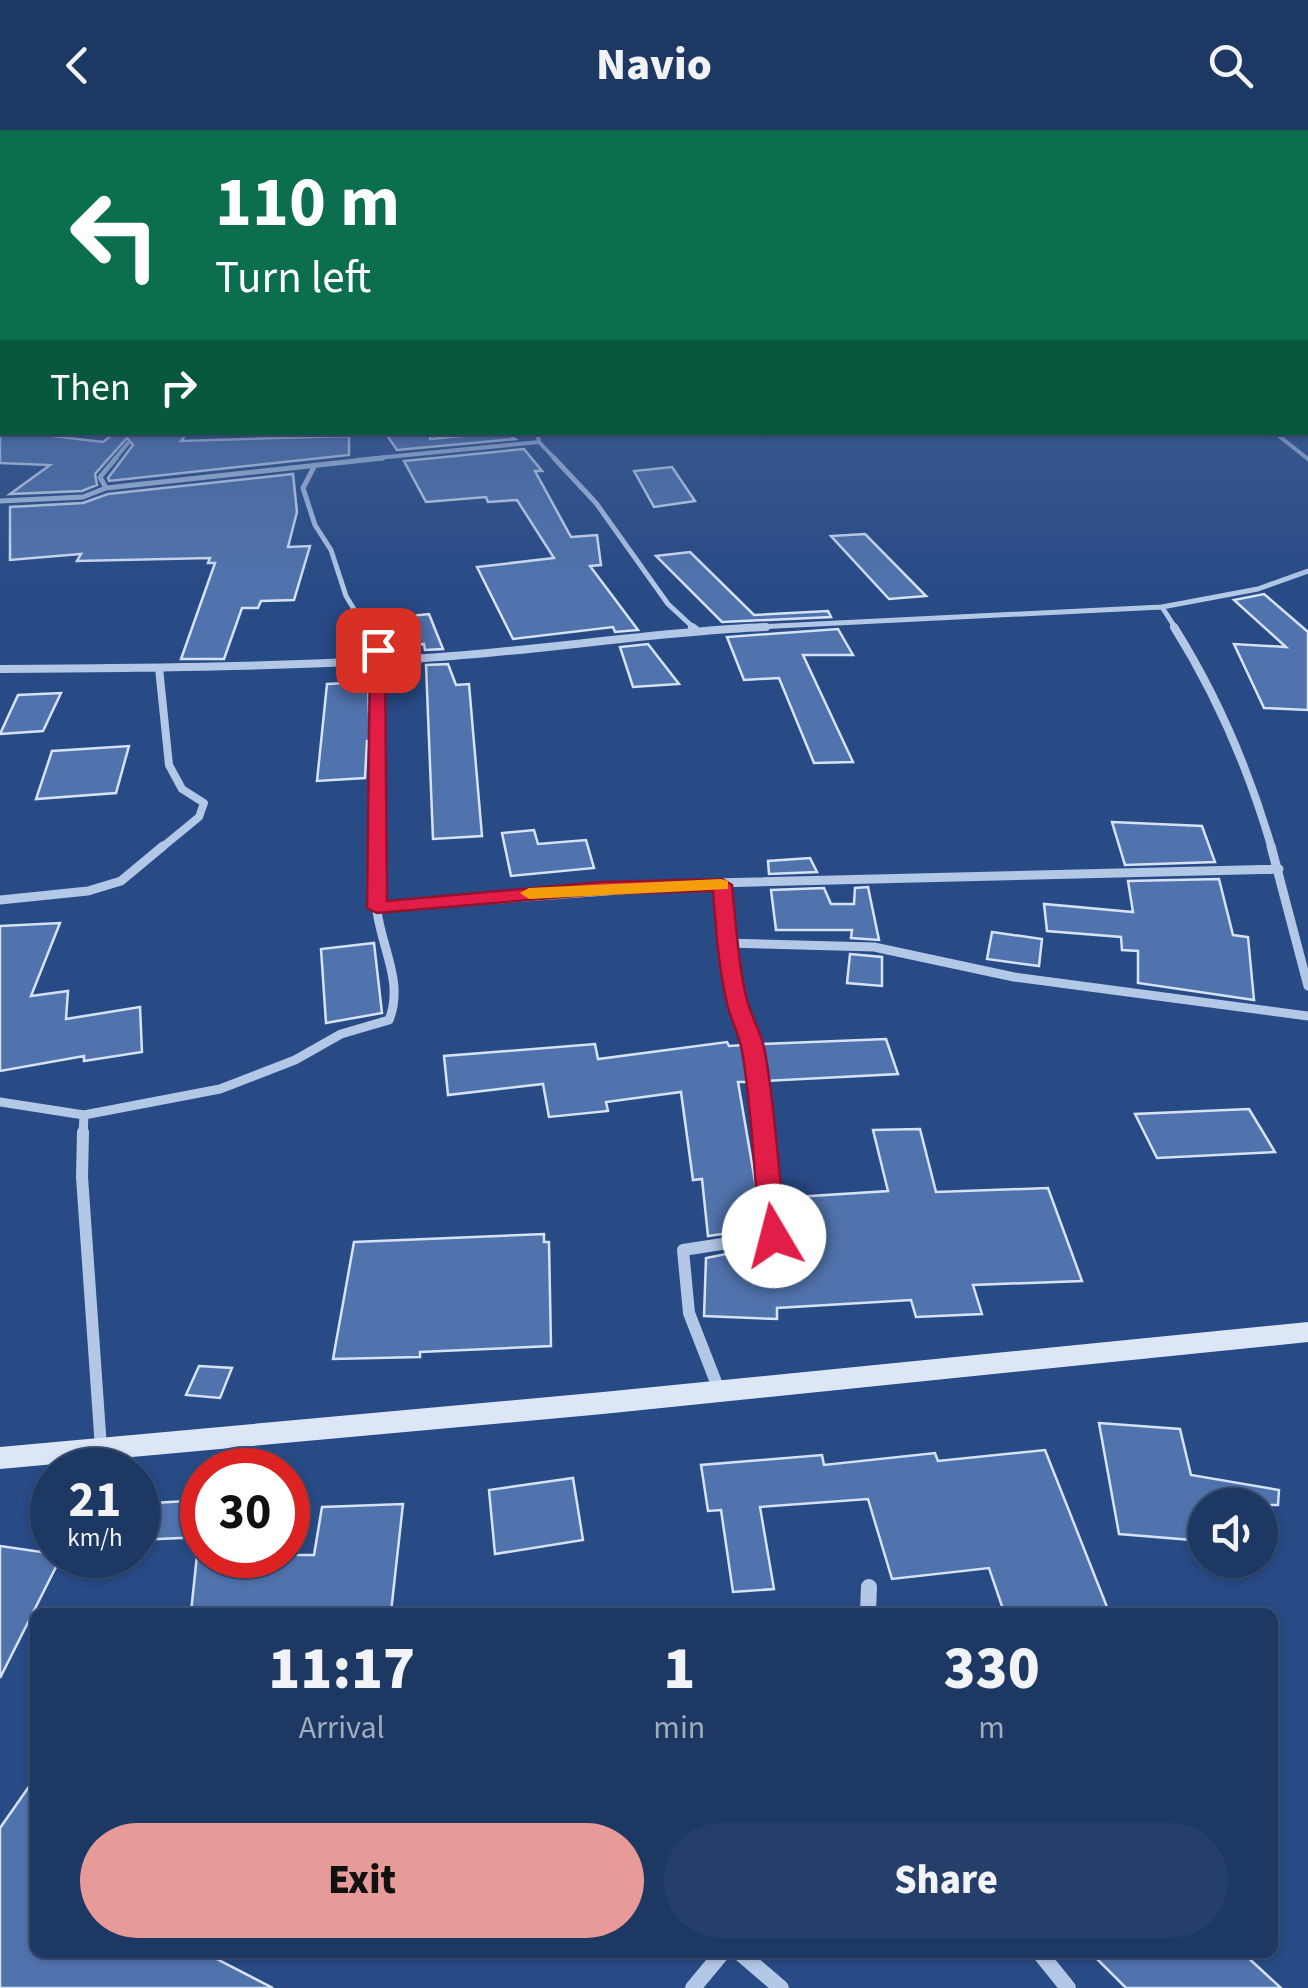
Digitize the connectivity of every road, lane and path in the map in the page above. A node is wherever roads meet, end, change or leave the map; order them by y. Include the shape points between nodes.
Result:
1 (537, 435) edge
2 (1278, 435) edge
3 (538, 442) junction
4 (128, 443) dead end
5 (1308, 459) edge
6 (314, 467) junction
7 (106, 488) junction
8 (0, 501) edge
9 (1308, 571) edge
10 (1162, 607) junction
11 (696, 630) junction
12 (379, 659) junction
13 (159, 668) junction
14 (0, 669) edge
15 (1279, 869) junction
16 (722, 885) junction
17 (0, 900) edge
18 (377, 908) junction
19 (726, 944) junction
20 (1308, 986) edge
21 (1308, 1016) edge
22 (0, 1102) edge
23 (84, 1114) junction
24 (1308, 1332) edge
25 (720, 1390) junction
26 (101, 1448) joint
27 (30, 1455) edge
28 (0, 1458) edge
29 (869, 1587) dead end
30 (868, 1608) edge
31 (718, 1958) edge
32 (747, 1958) edge
33 (1044, 1958) edge
34 (693, 1988) edge
35 (781, 1988) edge
36 (1068, 1988) edge

1 - 3 street
2 - 5 street
3 - 6 street
3 - 11 street via 596,503 668,604
4 - 7 street via 100,477
6 - 7 street
6 - 12 street via 305,497
7 - 8 street via 83,497
9 - 10 street via 1258,589
10 - 11 street
10 - 15 street via 1217,701
11 - 12 street
12 - 13 street
12 - 18 street
13 - 14 street
13 - 17 street via 169,765 182,788 204,803 199,817 121,881 88,892
15 - 16 street
15 - 20 street
16 - 18 street via 600,888
16 - 19 street
18 - 23 street via 394,976 389,1020 341,1034 220,1089
19 - 21 street via 874,947 1014,976
19 - 25 street via 753,1046 774,1236 682,1250 690,1313
22 - 23 street
23 - 26 street via 82,1177
24 - 25 main road
25 - 26 main road
27 - 28 main road
29 - 30 street
31 - 34 street
32 - 35 street
33 - 36 street

